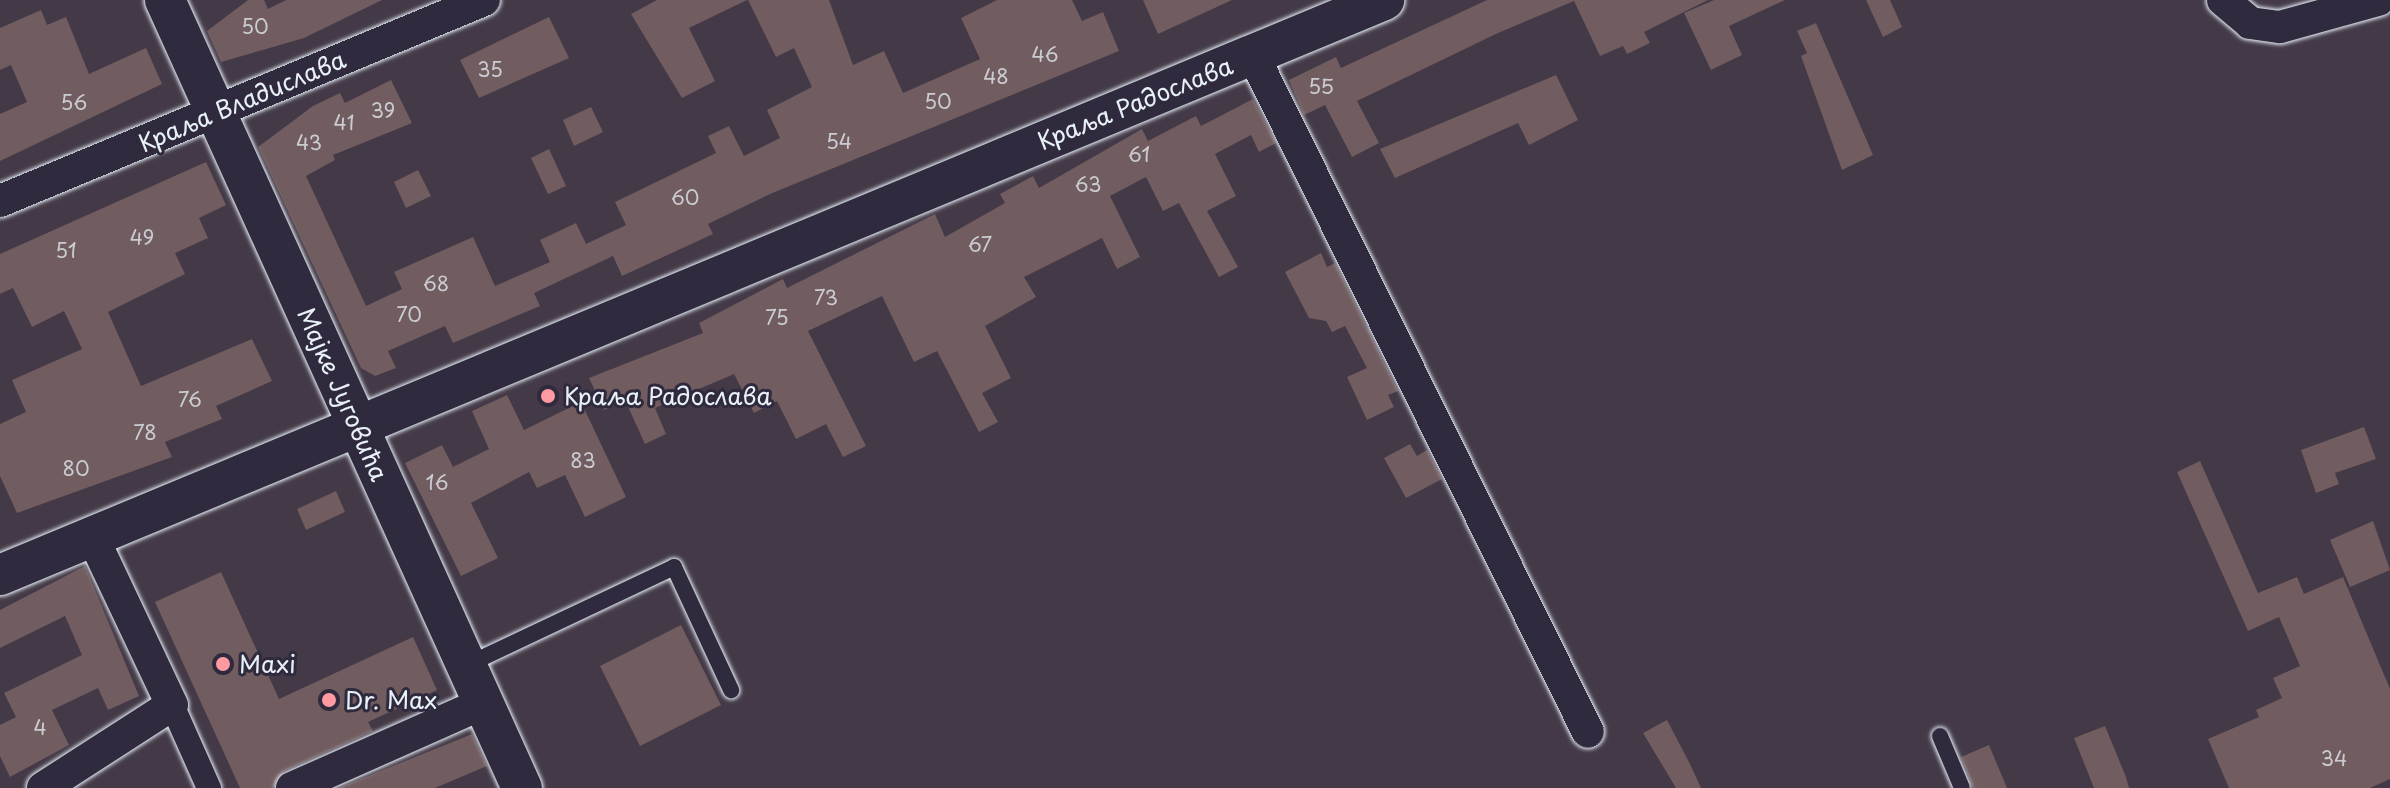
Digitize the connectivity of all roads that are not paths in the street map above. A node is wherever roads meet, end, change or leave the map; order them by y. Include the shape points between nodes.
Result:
1 (165, 0) edge
2 (484, 0) edge
3 (1384, 0) edge
4 (2223, 0) edge
5 (2378, 0) edge
6 (1253, 55) junction
7 (216, 112) junction
8 (0, 201) edge
9 (356, 421) junction
10 (92, 536) junction
11 (0, 575) edge
12 (467, 665) junction
13 (731, 690) dead end
14 (484, 703) junction
15 (172, 705) junction
16 (1588, 732) dead end
17 (1940, 736) dead end
18 (43, 788) edge
19 (209, 788) edge
20 (292, 788) edge
21 (522, 788) edge
22 (1962, 788) edge

1 - 7 street, Мајке Југовића
2 - 7 street, Краља Владислава
3 - 6 street, Краља Радослава
4 - 5 street via 2250,23 2280,27
6 - 9 street, Краља Радослава
6 - 16 street
7 - 8 street, Краља Владислава
7 - 9 street, Мајке Југовића
9 - 10 street, Краља Радослава
9 - 12 street, Мајке Југовића
10 - 11 street, Краља Радослава
10 - 15 street
12 - 13 lane via 674,567
12 - 14 street, Мајке Југовића
14 - 20 street
14 - 21 street, Мајке Југовића
15 - 18 street
15 - 19 street
17 - 22 lane

